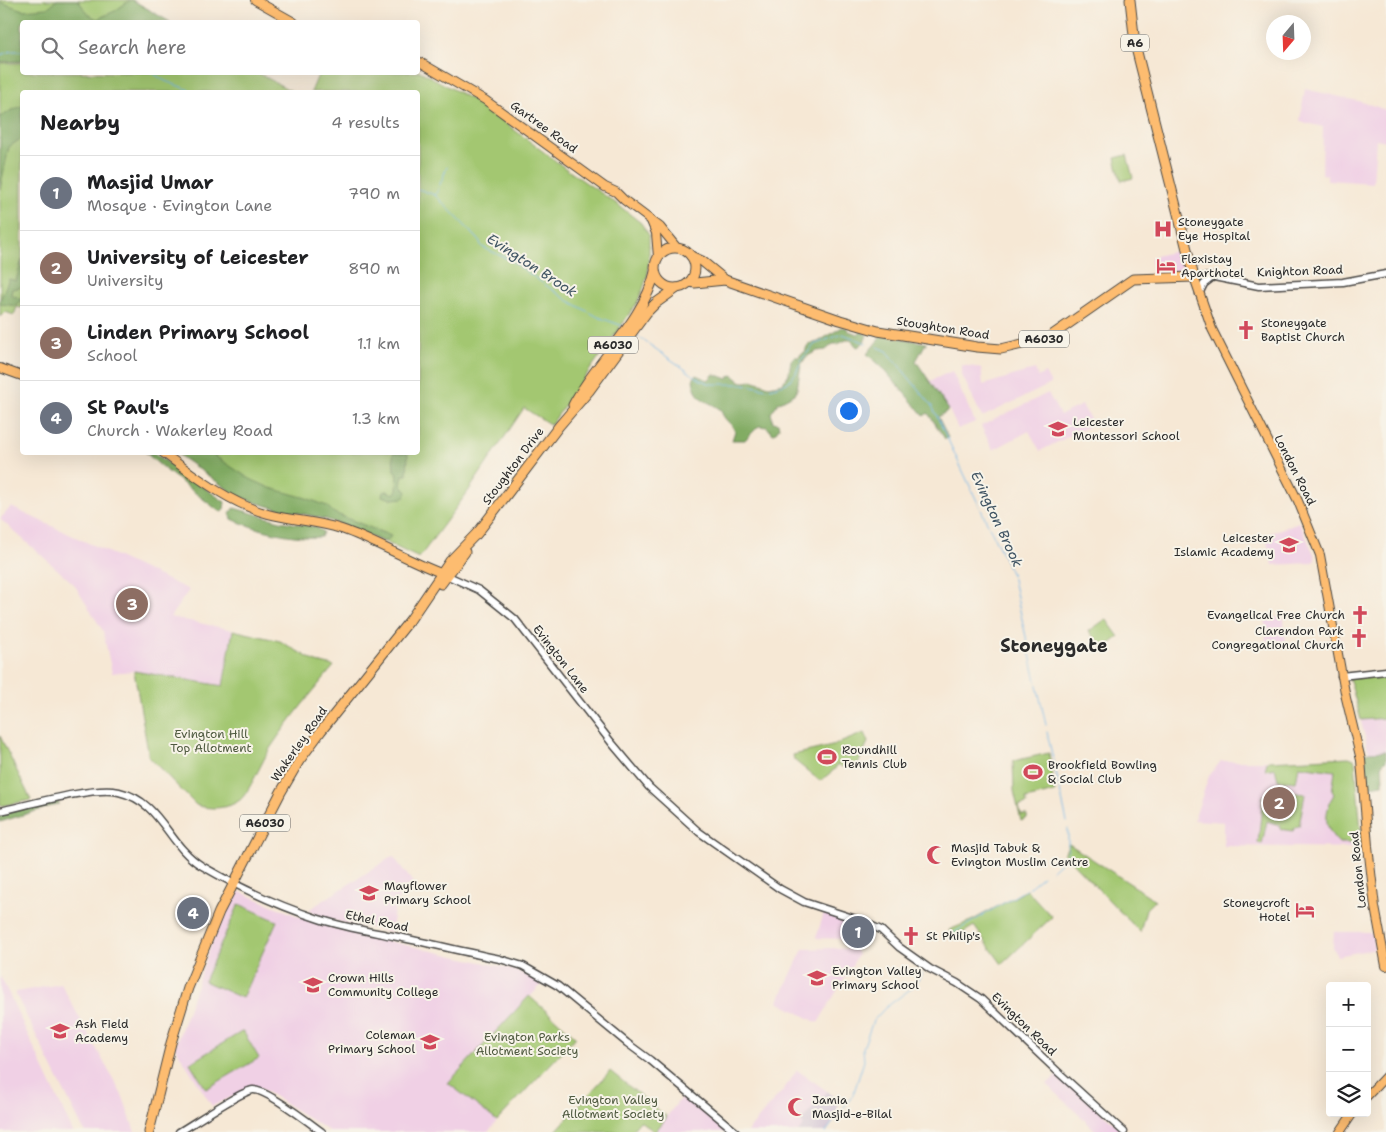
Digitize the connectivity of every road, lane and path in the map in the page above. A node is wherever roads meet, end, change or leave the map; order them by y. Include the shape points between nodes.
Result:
1 (255, 0) edge
2 (1130, 0) edge
3 (290, 20) edge
4 (420, 62) edge
5 (650, 219) junction
6 (677, 248) junction
7 (691, 256) junction
8 (658, 257) junction
9 (655, 272) junction
10 (1386, 274) edge
11 (1194, 276) junction
12 (1214, 277) junction
13 (725, 280) junction
14 (690, 282) junction
15 (676, 288) junction
16 (1199, 294) junction
17 (0, 368) edge
18 (20, 375) edge
19 (567, 416) junction
20 (166, 455) edge
21 (444, 574) junction
22 (1386, 671) edge
23 (1341, 676) junction
24 (0, 811) edge
25 (234, 882) junction
26 (899, 947) joint
27 (1386, 966) edge
28 (1386, 1069) edge
29 (1386, 1076) edge
30 (1377, 1084) junction
31 (1371, 1091) edge
32 (1349, 1117) edge
33 (736, 1131) edge
34 (150, 1132) edge
35 (179, 1132) edge
36 (322, 1132) edge
37 (1124, 1132) edge
38 (1340, 1132) edge

1 - 3 main road
2 - 11 highway, London Road / A6 via 1135,44
4 - 5 main road, Gartree Road via 485,100
5 - 6 main road, Gartree Road
5 - 8 main road via 656,233
6 - 7 highway
6 - 8 highway via 664,251
7 - 13 highway, A6030
7 - 14 highway via 695,271
8 - 9 highway
9 - 15 highway via 661,282
9 - 19 highway, Stoughton Drive / A6030 via 641,308 582,387
10 - 12 street, Knighton Road via 1343,282 1259,286
11 - 12 street, Knighton Road
11 - 13 highway, Stoughton Road / A6030 via 1133,279 1048,338 1001,349 977,348 878,330
11 - 16 main road, London Road / A6
12 - 16 street via 1205,282
13 - 14 highway, A6030
14 - 15 highway
15 - 19 highway, Stoughton Drive / A6030 via 647,312 590,391
16 - 23 main road, London Road / A6 via 1315,541
17 - 18 main road
19 - 21 highway, Stoughton Drive / A6030
20 - 21 main road, Evington Lane via 235,501 267,514 324,523 348,531
21 - 25 highway, Wakerley Road / A6030 via 299,761
21 - 26 street, Evington Lane via 479,590 515,619 649,787 699,832 780,890 881,930
22 - 23 street
23 - 27 main road, London Road / A6 via 1361,760 1375,907
24 - 25 street, Ethel Road via 97,791 120,792 154,811 191,859
25 - 33 street, Ethel Road via 298,912 343,926 523,966 568,994
25 - 34 highway, Wakerley Road / A6030 via 182,1005
26 - 37 street, Evington Road via 981,999
28 - 30 main road
29 - 30 main road
30 - 31 main road
32 - 38 main road
35 - 36 street via 242,1094 255,1090 268,1095

